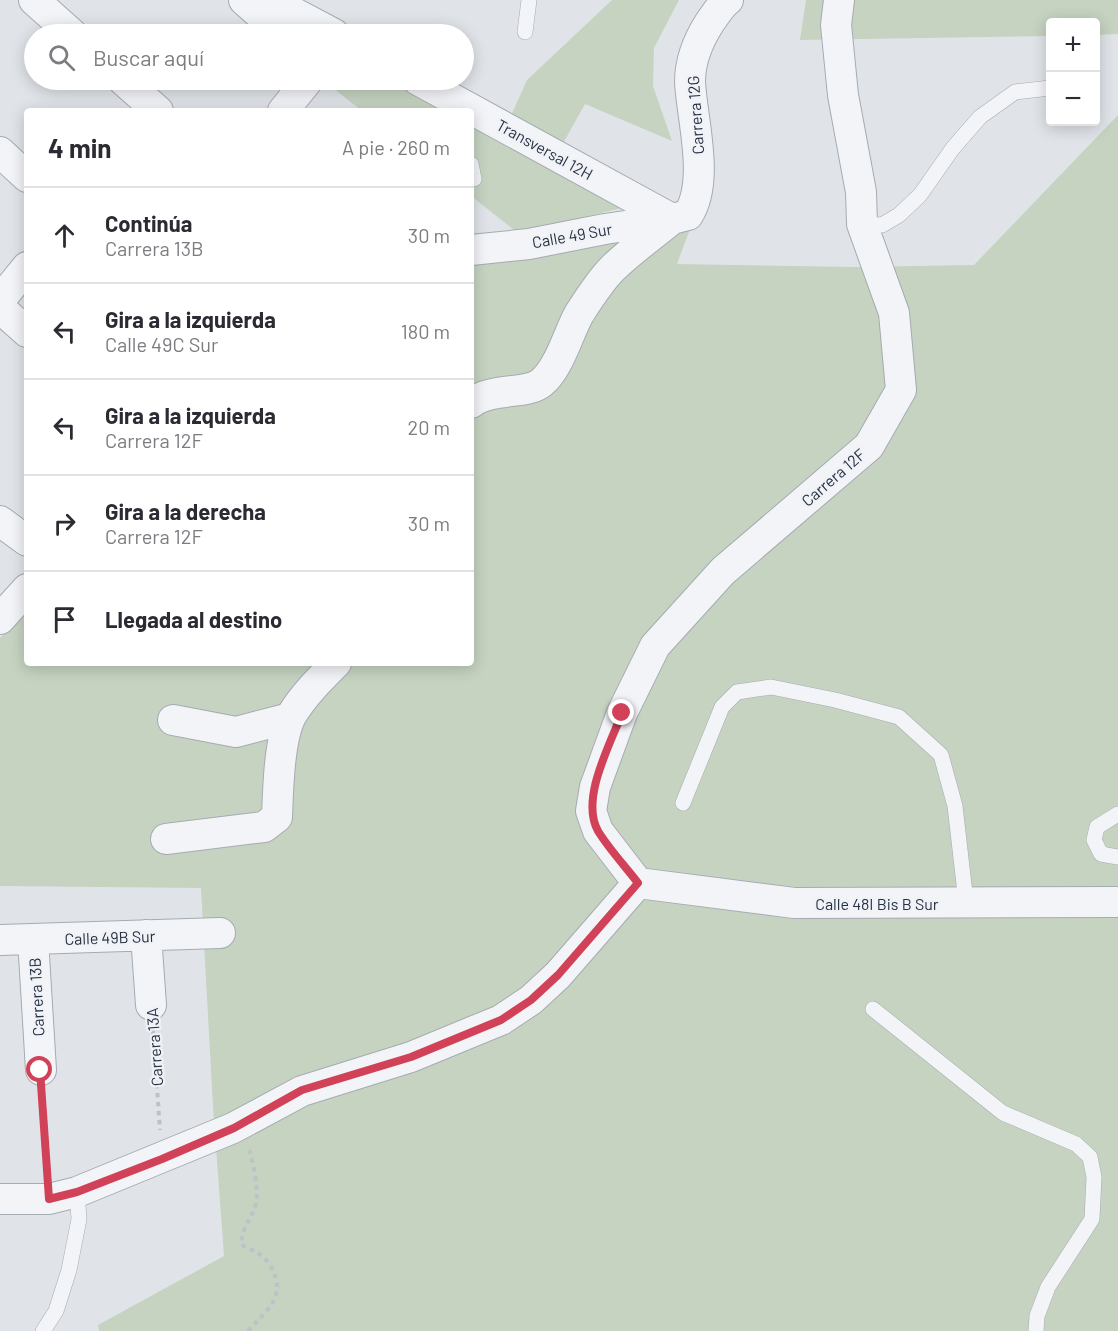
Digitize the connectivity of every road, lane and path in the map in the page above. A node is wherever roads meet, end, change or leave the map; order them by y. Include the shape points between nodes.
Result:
1 (34, 0) edge
2 (244, 0) edge
3 (270, 0) edge
4 (529, 0) edge
5 (839, 0) edge
6 (725, 2) edge
7 (61, 24) edge
8 (271, 24) edge
9 (315, 24) edge
10 (525, 32) dead end
11 (1046, 88) edge
12 (134, 90) edge
13 (300, 90) edge
14 (434, 90) edge
15 (460, 106) edge
16 (155, 108) edge
17 (285, 108) edge
18 (474, 113) edge
19 (0, 152) edge
20 (24, 174) edge
21 (672, 219) junction
22 (862, 224) junction
23 (474, 250) edge
24 (24, 271) edge
25 (24, 301) edge
26 (0, 304) edge
27 (24, 329) edge
28 (474, 401) edge
29 (0, 521) edge
30 (24, 539) edge
31 (24, 592) edge
32 (0, 619) edge
33 (333, 666) edge
34 (290, 718) junction
35 (173, 720) dead end
36 (683, 802) dead end
37 (1118, 814) edge
38 (166, 839) dead end
39 (1118, 857) edge
40 (638, 883) junction
41 (966, 902) junction
42 (1118, 902) edge
43 (220, 933) dead end
44 (146, 935) junction
45 (33, 939) junction
46 (0, 940) edge
47 (151, 1005) joint
48 (873, 1009) dead end
49 (40, 1070) joint
50 (234, 1128) junction
51 (162, 1159) junction
52 (77, 1192) junction
53 (0, 1199) edge
54 (49, 1199) junction
55 (43, 1331) edge
56 (248, 1331) edge
57 (1036, 1331) edge

1 - 7 street
2 - 8 street
3 - 9 street
4 - 10 lane
5 - 22 street, Carrera 12F via 836,25 843,95 861,192
6 - 21 street, Carrera 12G via 698,40 690,80 699,157 695,204 688,215
11 - 22 lane via 1015,92 997,104 980,117 920,195 899,215 882,225
12 - 16 street
13 - 17 street
14 - 15 street, Transversal 12H
18 - 21 street, Transversal 12H
19 - 20 street
21 - 23 street, Calle 49 Sur
21 - 28 street, Carrera 12G via 611,270 579,314 550,372 540,383
22 - 40 street, Carrera 12F via 894,313 901,390 869,446 723,572 655,646 622,713 595,787 591,811 598,831
24 - 26 street
25 - 26 street
26 - 27 street
29 - 30 street
31 - 32 street
33 - 34 street
34 - 35 street via 236,732
34 - 38 street via 277,817 264,827
36 - 41 lane via 722,707 737,692 771,687 899,717 940,754 955,806
37 - 39 lane via 1097,827 1094,840 1101,854
40 - 41 street, Calle 48I Bis B Sur via 794,903
40 - 50 street via 558,975 501,1020 411,1057 302,1090
41 - 42 street, Calle 48I Bis B Sur
43 - 44 street, Calle 49B Sur
44 - 45 street, Calle 49B Sur
44 - 47 street, Carrera 13A
45 - 46 street, Calle 49B Sur
45 - 49 street, Carrera 13B
47 - 51 path, Carrera 13A
48 - 57 lane via 1003,1113 1076,1144 1090,1157 1095,1177 1092,1219 1048,1287
49 - 54 path
50 - 51 street
50 - 56 path via 246,1142 253,1163 256,1202 241,1244 262,1256 279,1282 278,1293
51 - 52 street
52 - 54 street
52 - 55 lane via 79,1219 69,1270 56,1311
53 - 54 street

